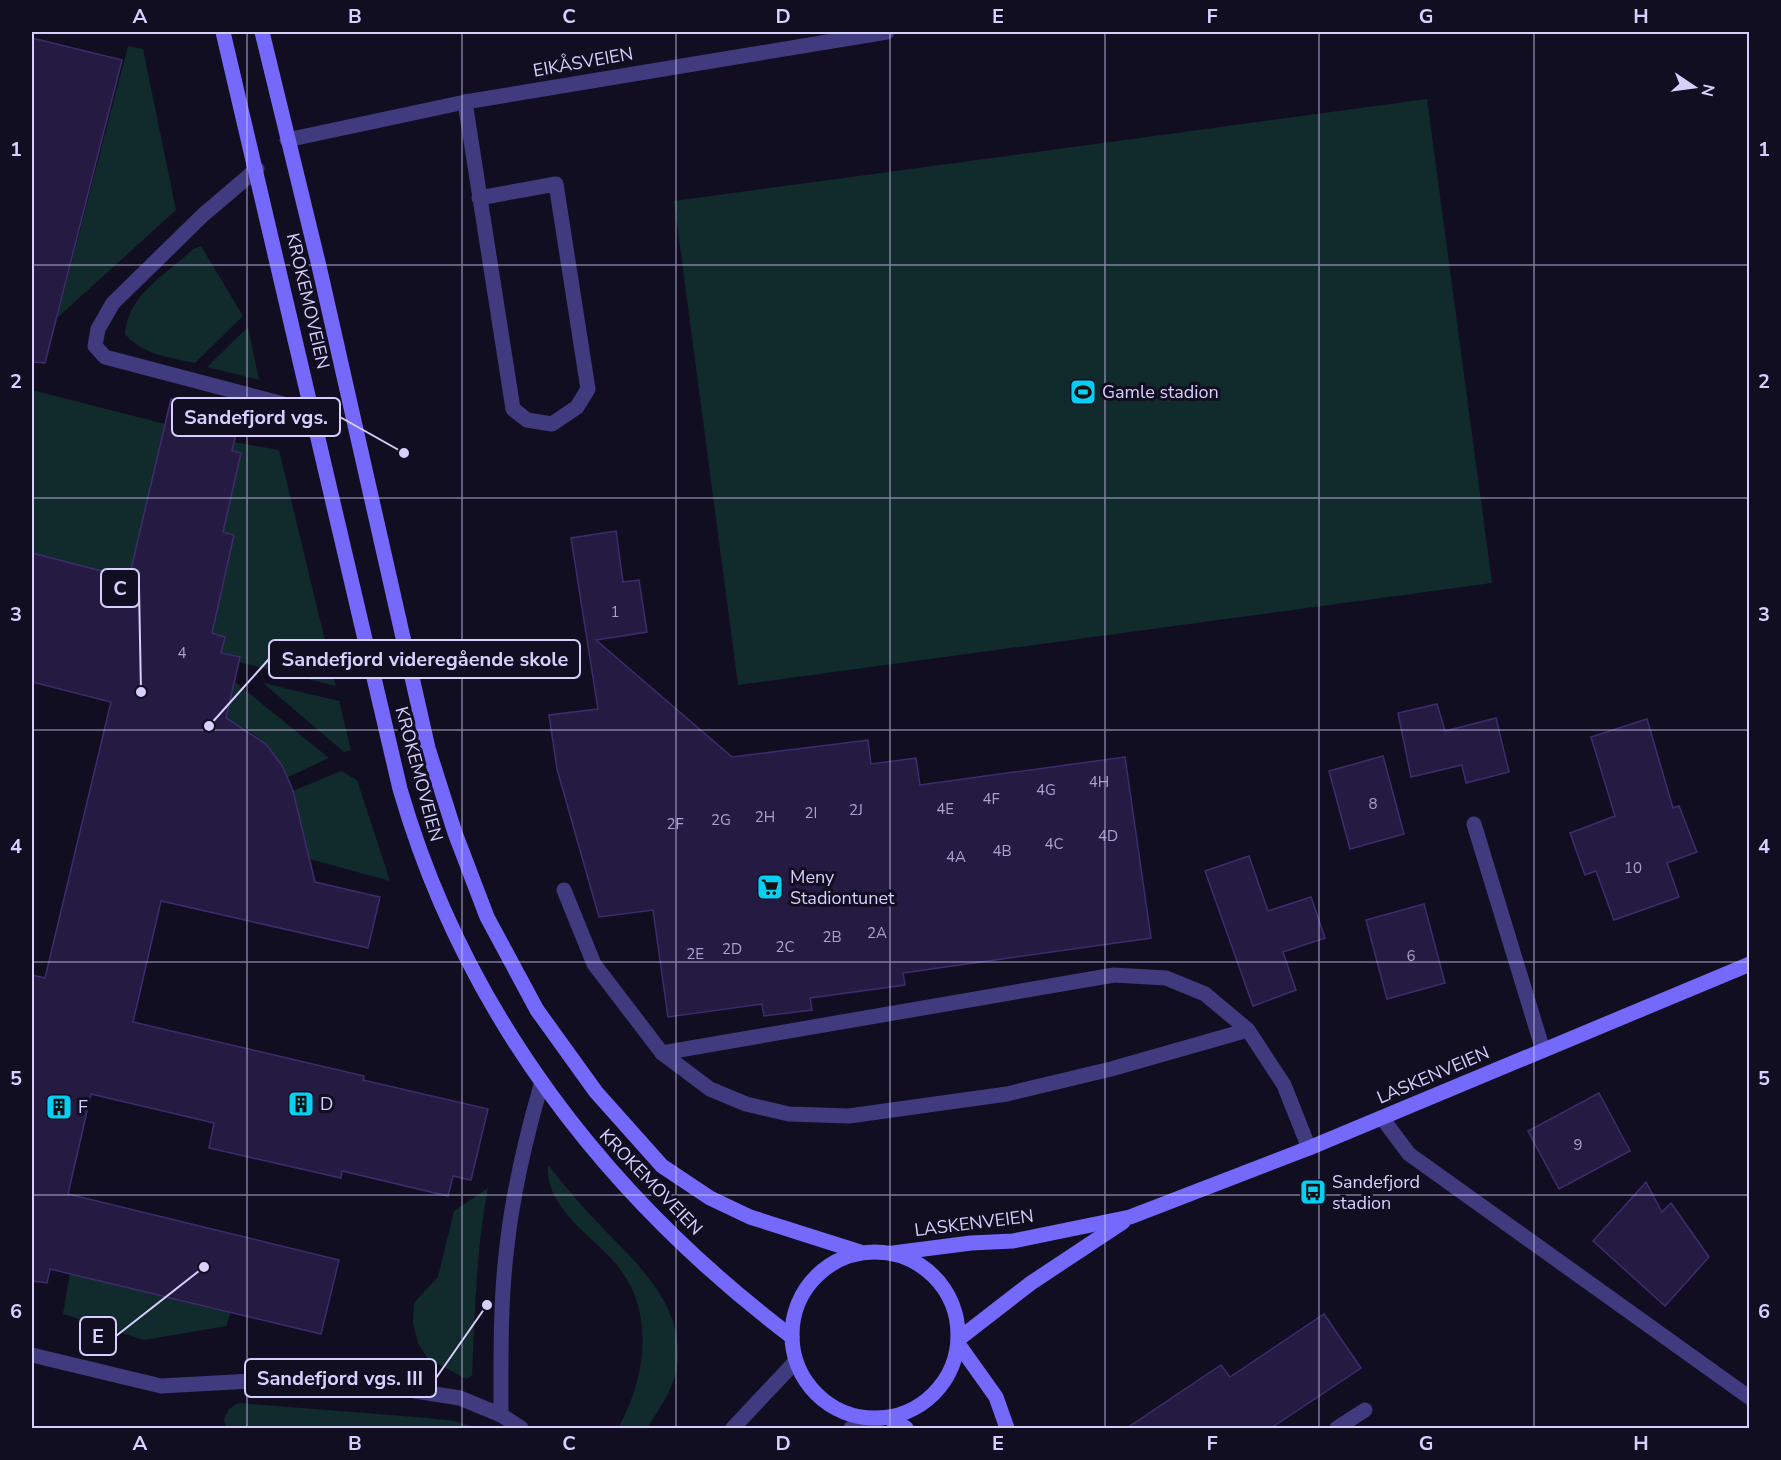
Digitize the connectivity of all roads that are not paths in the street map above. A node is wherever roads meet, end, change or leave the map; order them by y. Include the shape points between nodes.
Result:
1 (223, 32) edge
2 (262, 32) edge
3 (887, 32) edge
4 (465, 102) junction
5 (287, 140) junction
6 (257, 169) junction
7 (480, 198) junction
8 (314, 412) junction
9 (1474, 824) dead end
10 (564, 890) dead end
11 (1749, 964) edge
12 (1248, 1030) junction
13 (1543, 1050) junction
14 (662, 1053) junction
15 (541, 1085) junction
16 (1382, 1118) junction
17 (1309, 1148) junction
18 (1130, 1217) junction
19 (860, 1252) junction
20 (893, 1252) junction
21 (792, 1336) junction
22 (959, 1341) junction
23 (32, 1354) edge
24 (796, 1361) junction
25 (1749, 1398) edge
26 (1365, 1410) dead end
27 (501, 1415) junction
28 (885, 1418) junction
29 (521, 1428) edge
30 (734, 1428) edge
31 (851, 1428) edge
32 (906, 1428) edge
33 (1007, 1428) edge
34 (1337, 1428) edge

1 - 6 main road, KROKEMOVEIEN
2 - 5 main road, KROKEMOVEIEN
3 - 4 street, EIKÅSVEIEN
4 - 5 street, EIKÅSVEIEN
4 - 7 street
5 - 19 main road, KROKEMOVEIEN via 428,748 487,917 537,1010 596,1092 662,1166 710,1198 750,1216
6 - 8 main road, KROKEMOVEIEN
6 - 8 street via 112,303 94,346 105,357
7 - 7 street via 513,410 527,420 552,424 577,407 588,388 556,184
8 - 15 main road, KROKEMOVEIEN via 416,845 453,931
9 - 13 street
10 - 14 street via 594,963
11 - 13 main road, LASKENVEIEN
12 - 14 street via 1205,994 1166,978 1114,975
12 - 14 street via 1111,1070 1007,1094 849,1116 789,1114 746,1104 710,1089
12 - 17 street via 1284,1085
13 - 16 main road, LASKENVEIEN
15 - 21 main road, KROKEMOVEIEN via 591,1149 650,1214 741,1298
15 - 27 street via 506,1257
16 - 17 main road, LASKENVEIEN
16 - 25 street via 1409,1154
17 - 18 main road, LASKENVEIEN
18 - 20 main road, LASKENVEIEN via 1013,1241
18 - 22 main road, LASKENVEIEN via 1030,1282
19 - 20 main road
19 - 21 main road via 829,1265 806,1289 795,1312
20 - 22 main road via 924,1266 947,1290
21 - 24 main road
22 - 28 main road via 951,1372 934,1395
22 - 33 main road via 996,1397
23 - 27 street via 161,1386 325,1377 460,1398
24 - 28 main road via 813,1392 828,1403 854,1416
24 - 30 street
26 - 34 street
27 - 29 street
28 - 31 street
28 - 32 main road

